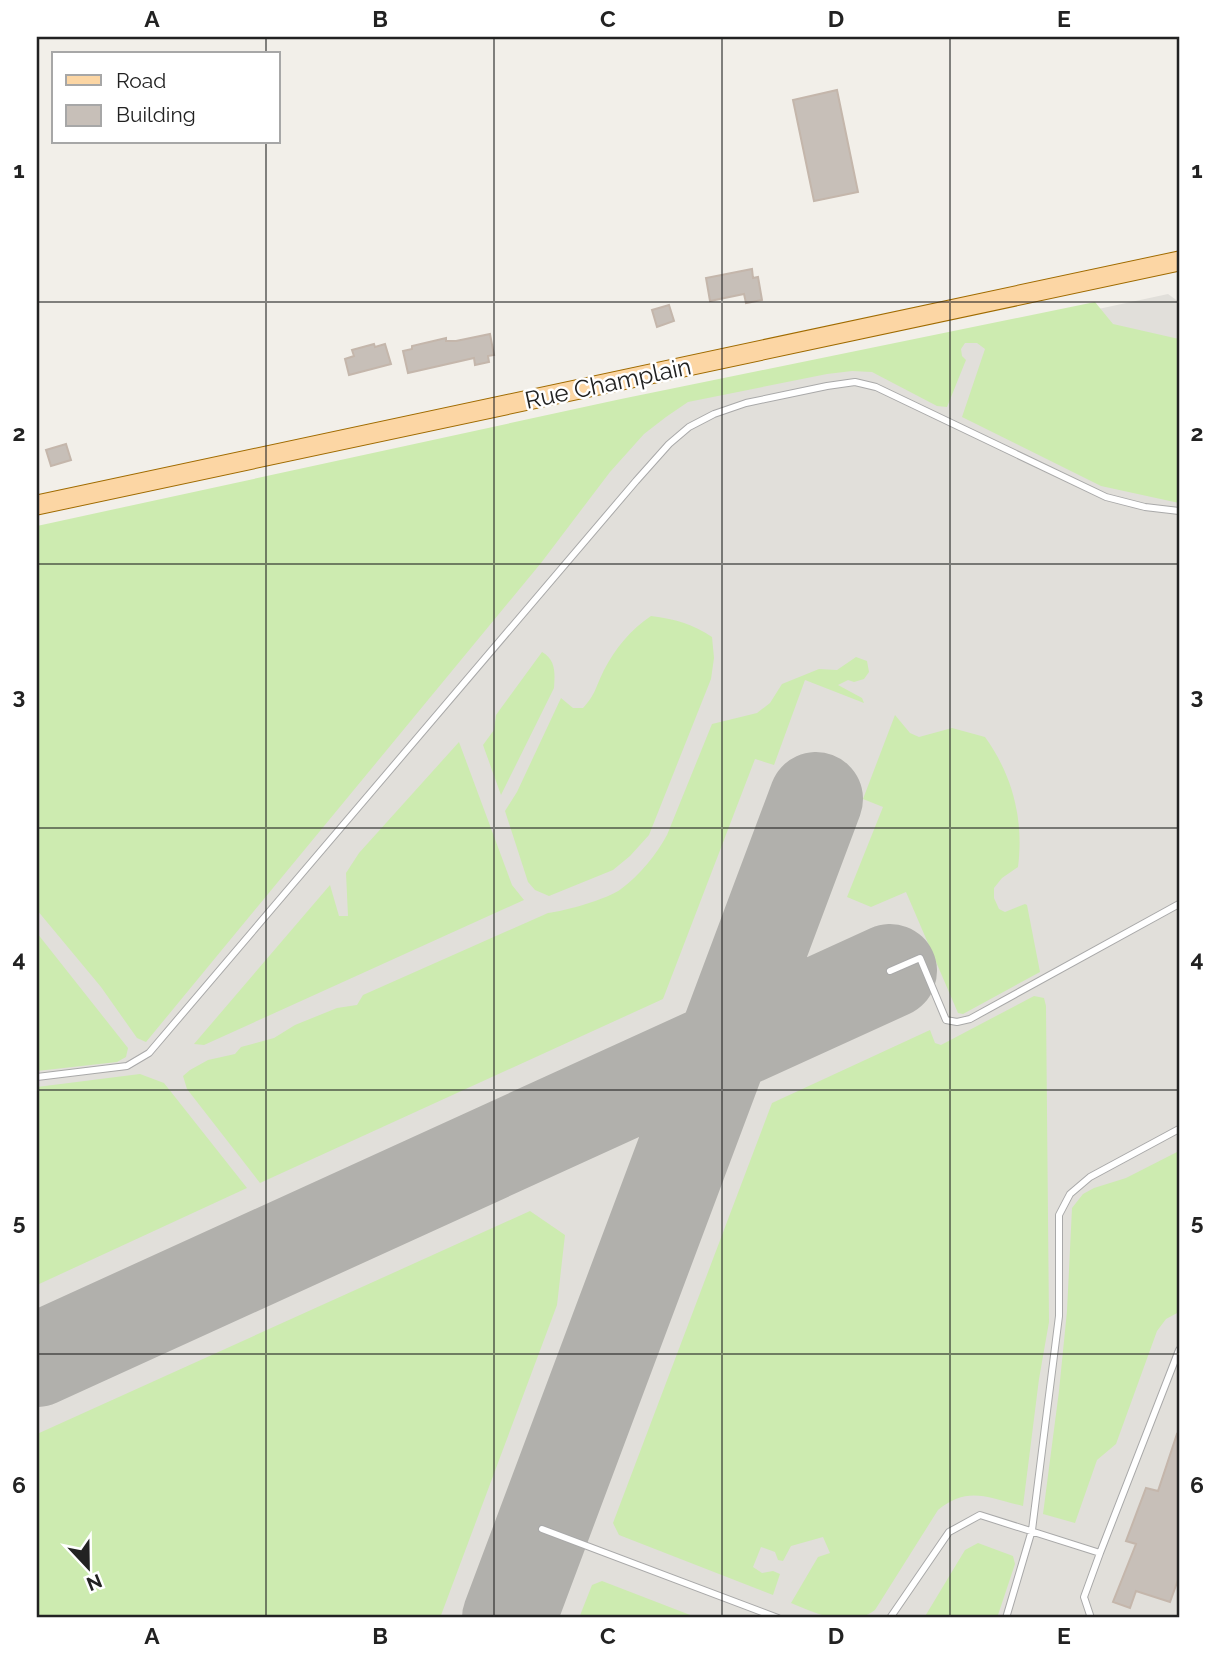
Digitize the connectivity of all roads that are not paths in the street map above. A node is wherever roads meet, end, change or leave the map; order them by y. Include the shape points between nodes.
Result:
1 (1179, 261) edge
2 (37, 505) edge
3 (1179, 511) edge
4 (1179, 904) edge
5 (890, 971) dead end
6 (37, 1077) edge
7 (1179, 1129) edge
8 (1179, 1350) edge
9 (542, 1529) dead end
10 (1032, 1530) junction
11 (1100, 1553) junction
12 (778, 1618) edge
13 (890, 1618) edge
14 (1006, 1618) edge
15 (1091, 1618) edge

1 - 2 main road, Rue Champlain
3 - 6 lane via 1106,497 876,387 855,382 746,403 714,414 669,444 636,481 149,1053 127,1066
4 - 5 lane via 970,1019 946,1020 920,958
7 - 10 lane via 1090,1177 1070,1194 1059,1215 1059,1316
8 - 11 lane
9 - 12 lane
10 - 11 lane
10 - 13 lane via 980,1515 949,1532
10 - 14 lane
11 - 15 lane via 1084,1597

